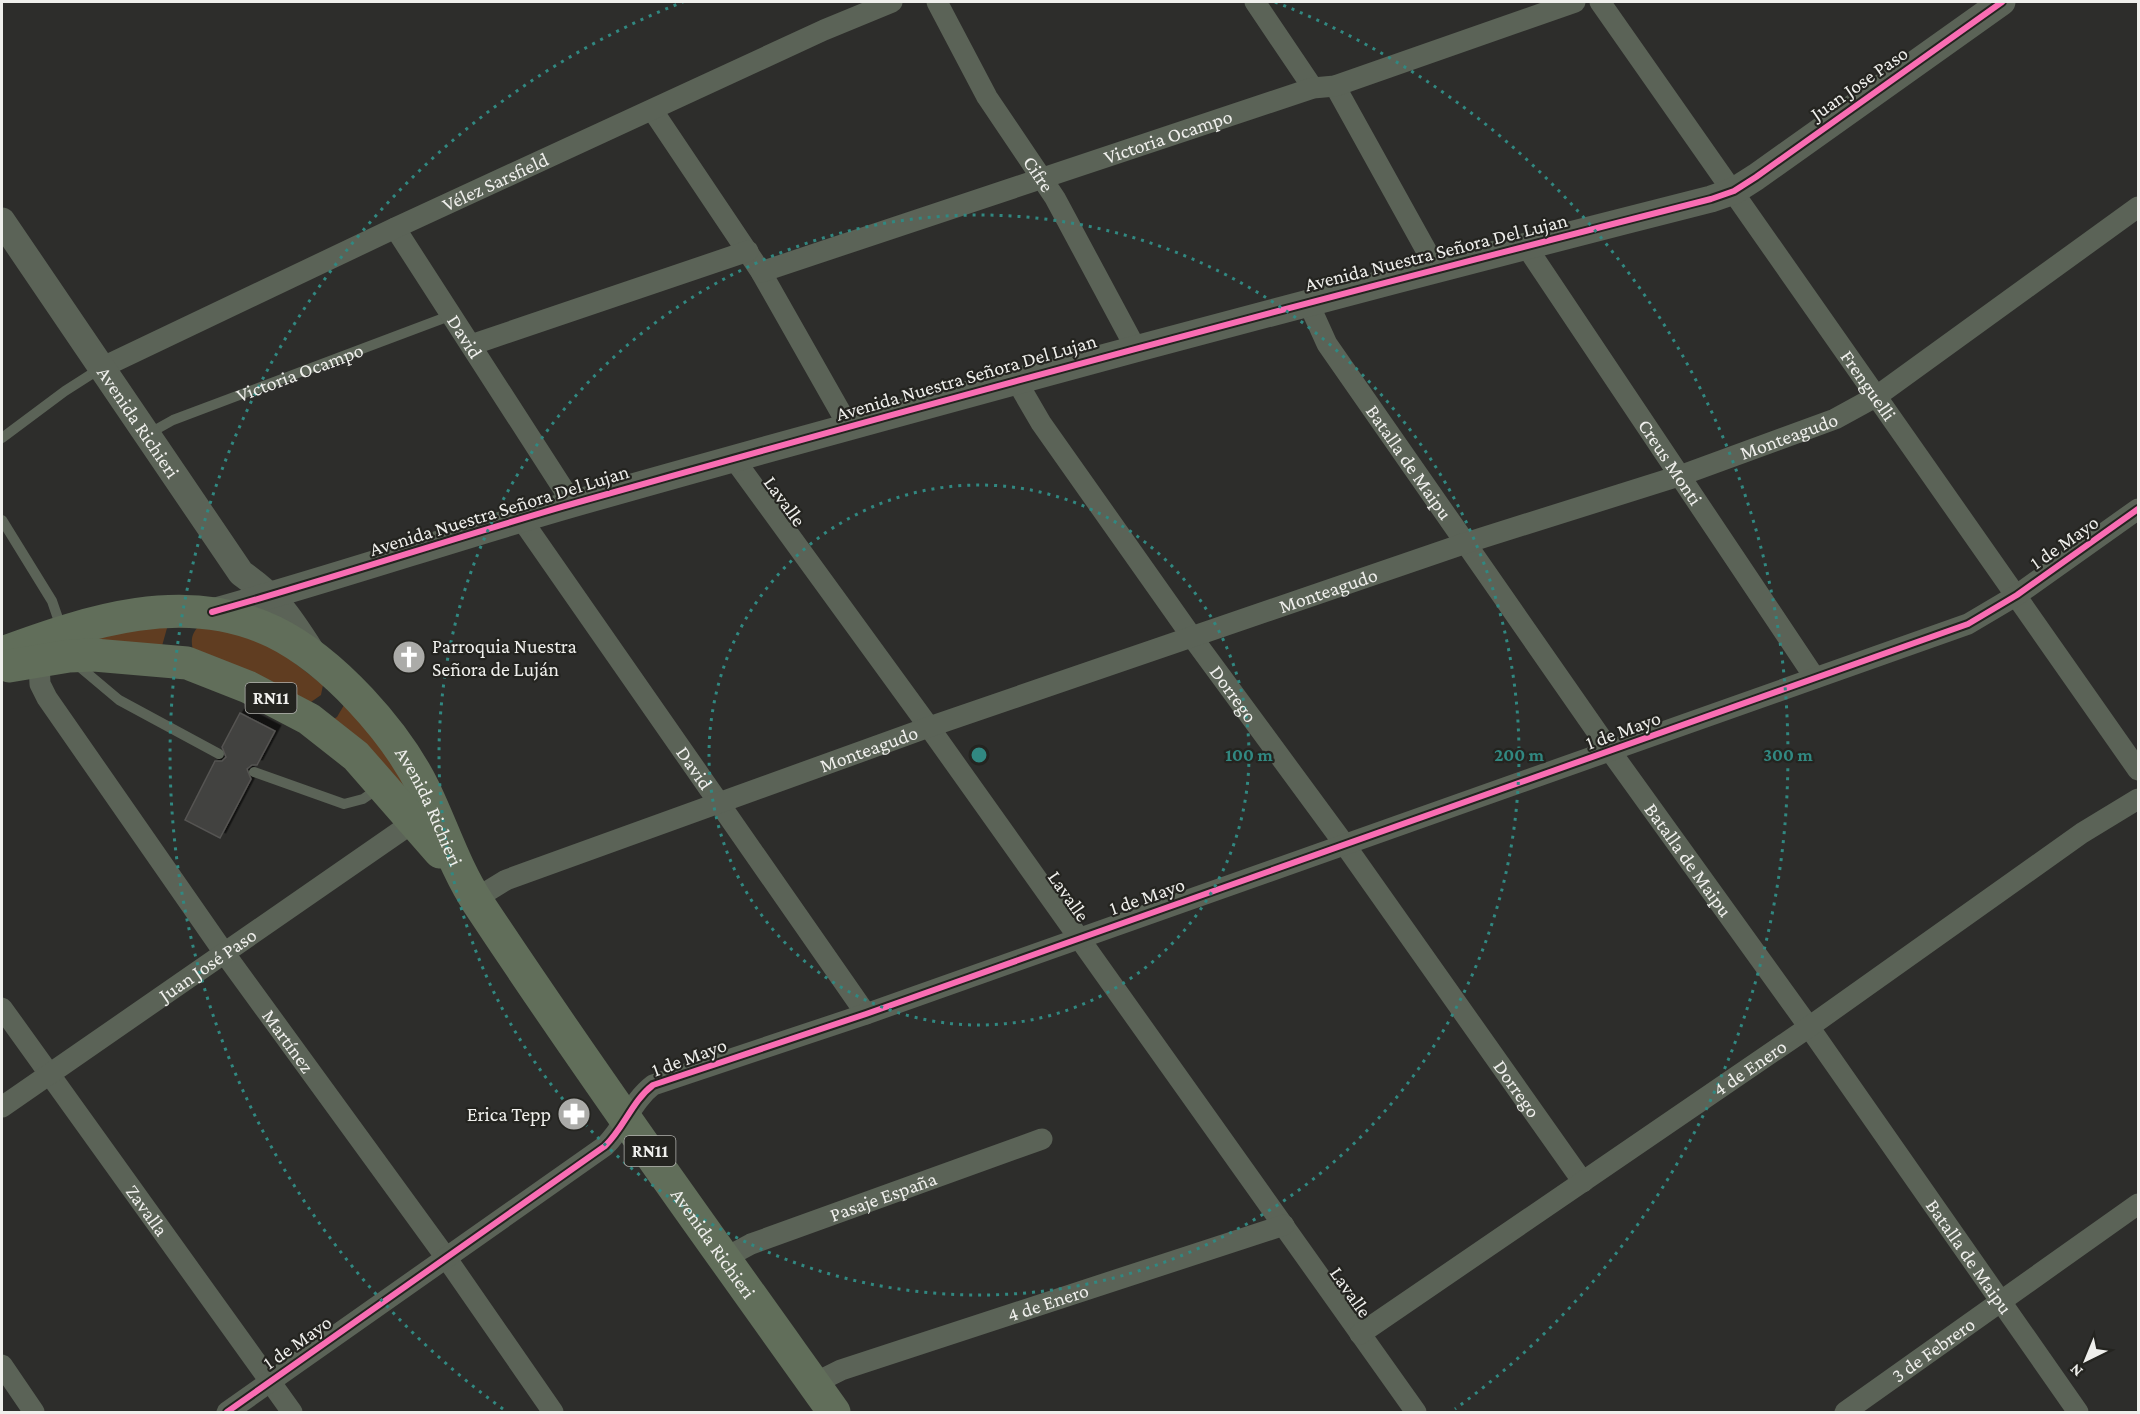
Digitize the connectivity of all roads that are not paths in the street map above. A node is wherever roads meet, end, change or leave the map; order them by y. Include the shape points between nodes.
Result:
1 (892, 2) edge
2 (938, 2) edge
3 (1255, 2) edge
4 (1575, 2) edge
5 (1600, 2) edge
6 (2002, 2) edge
7 (1335, 86) junction
8 (1313, 88) junction
9 (653, 111) junction
10 (1040, 178) junction
11 (1734, 191) junction
12 (2139, 207) edge
13 (2, 221) edge
14 (395, 228) junction
15 (1526, 246) junction
16 (748, 251) junction
17 (1436, 268) junction
18 (761, 272) junction
19 (1308, 302) junction
20 (452, 315) junction
21 (471, 345) junction
22 (1135, 347) junction
23 (101, 368) junction
24 (1016, 380) junction
25 (1876, 396) junction
26 (849, 427) junction
27 (148, 434) junction
28 (2, 438) edge
29 (734, 459) junction
30 (1682, 475) junction
31 (573, 504) junction
32 (2139, 509) edge
33 (2, 520) edge
34 (522, 520) junction
35 (1466, 543) junction
36 (272, 595) junction
37 (2017, 595) junction
38 (204, 611) junction
39 (1192, 637) junction
40 (57, 649) junction
41 (2, 653) edge
42 (315, 658) junction
43 (187, 663) junction
44 (2, 667) edge
45 (1815, 678) junction
46 (343, 683) junction
47 (309, 719) junction
48 (930, 727) junction
49 (1611, 752) junction
50 (219, 754) dead end
51 (2139, 770) edge
52 (254, 772) dead end
53 (383, 786) junction
54 (2139, 799) edge
55 (721, 801) junction
56 (416, 821) junction
57 (1345, 845) junction
58 (472, 894) junction
59 (1079, 938) junction
60 (225, 954) junction
61 (2, 1008) edge
62 (866, 1014) junction
63 (1809, 1027) junction
64 (49, 1074) junction
65 (2, 1107) edge
66 (626, 1118) junction
67 (1041, 1139) dead end
68 (1583, 1182) junction
69 (2139, 1204) edge
70 (1284, 1224) junction
71 (725, 1258) junction
72 (447, 1259) junction
73 (2001, 1302) junction
74 (1360, 1334) junction
75 (2, 1365) edge
76 (270, 1381) junction
77 (813, 1384) junction
78 (34, 1413) edge
79 (227, 1413) edge
80 (292, 1413) edge
81 (553, 1413) edge
82 (834, 1413) edge
83 (1416, 1413) edge
84 (1845, 1413) edge
85 (2078, 1413) edge

1 - 9 street, Vélez Sarsfield
2 - 10 street, Cifre via 987,97
3 - 8 street
4 - 7 street, Victoria Ocampo
5 - 11 street, Frenguelli
6 - 11 street, Juan Jose Paso
7 - 8 street, Victoria Ocampo
7 - 17 street
8 - 10 street, Victoria Ocampo
9 - 14 street, Vélez Sarsfield
9 - 16 street
10 - 18 street, Victoria Ocampo
10 - 22 street, Cifre via 1055,198
11 - 15 street, Avenida Nuestra Señora Del Lujan
11 - 25 street, Frenguelli
12 - 25 street, Monteagudo
13 - 23 street, Avenida Richieri
14 - 20 street, David
14 - 23 street, Vélez Sarsfield
15 - 17 street, Avenida Nuestra Señora Del Lujan
15 - 30 street, Creus Monti
16 - 18 street
16 - 21 street
17 - 19 street, Avenida Nuestra Señora Del Lujan
18 - 26 street
19 - 22 street, Avenida Nuestra Señora Del Lujan
19 - 35 street, Batalla de Maipu via 1327,344
20 - 21 street, David
20 - 27 lane, Victoria Ocampo via 173,420
21 - 31 street, David
22 - 24 street, Avenida Nuestra Señora Del Lujan
23 - 27 street, Avenida Richieri
23 - 28 lane
24 - 26 street, Avenida Nuestra Señora Del Lujan
24 - 39 street, Dorrego via 1041,423
25 - 30 street, Monteagudo via 1835,419
25 - 37 street, Frenguelli
26 - 29 street, Avenida Nuestra Señora Del Lujan
27 - 36 street, Avenida Richieri via 241,573
29 - 31 street, Avenida Nuestra Señora Del Lujan
29 - 48 street, Lavalle
30 - 35 street, Monteagudo
30 - 45 street, Creus Monti
31 - 34 street, Avenida Nuestra Señora Del Lujan
32 - 37 street, 1 de Mayo
33 - 40 lane via 52,601
34 - 36 street, Avenida Nuestra Señora Del Lujan
34 - 55 street, David
35 - 39 street, Monteagudo
35 - 49 street, Batalla de Maipu
36 - 38 street, Avenida Nuestra Señora Del Lujan
36 - 42 street, Avenida Richieri
37 - 45 street, 1 de Mayo via 1968,624
37 - 51 street, Frenguelli
38 - 40 main road, RN11 via 109,618
38 - 42 main road, RN11 via 272,631
38 - 43 main road via 184,620 176,636 176,647
39 - 48 street, Monteagudo
39 - 57 street, Dorrego
40 - 41 main road, RN11
40 - 43 main road, RN11
40 - 44 main road, RN11
40 - 50 lane via 119,700
40 - 60 street, Martínez via 40,684 47,698
42 - 46 main road, Avenida Richieri / RN11
43 - 47 main road, RN11 via 248,687
45 - 49 street, 1 de Mayo
46 - 47 main road, RN11 via 335,706 328,713
46 - 58 main road, Avenida Richieri / RN11 via 404,755
47 - 53 main road, RN11 via 356,756
48 - 55 street, Monteagudo
48 - 59 street, Lavalle
49 - 57 street, 1 de Mayo
49 - 63 street, Batalla de Maipu
52 - 53 lane via 344,804 363,799
53 - 56 main road, RN11
54 - 63 street, 4 de Enero via 2082,834
55 - 58 street, Monteagudo
55 - 62 street, David
56 - 58 main road, RN11
56 - 60 street, Juan José Paso
57 - 59 street, 1 de Mayo
57 - 68 street, Dorrego
58 - 66 main road, Avenida Richieri / RN11
59 - 62 street, 1 de Mayo
59 - 70 street, Lavalle
60 - 64 street, Juan José Paso
60 - 72 street, Martínez
61 - 64 street, Zavalla
62 - 66 street, 1 de Mayo via 653,1085
63 - 68 street, 4 de Enero
63 - 73 street, Batalla de Maipu
64 - 65 street, Juan José Paso
64 - 76 street, Zavalla
66 - 71 main road, Avenida Richieri / RN11
66 - 72 street, 1 de Mayo via 605,1146
67 - 71 street, Pasaje España via 751,1244
68 - 74 street, 4 de Enero
69 - 73 street, 3 de Febrero
70 - 74 street, Lavalle
70 - 77 street, 4 de Enero via 841,1370
71 - 77 main road, Avenida Richieri / RN11
72 - 76 street, 1 de Mayo
72 - 81 street, Martínez
73 - 84 street, 3 de Febrero
73 - 85 street, Batalla de Maipu
74 - 83 street, Lavalle
75 - 78 street
76 - 79 street, 1 de Mayo
76 - 80 street, Zavalla
77 - 82 main road, Avenida Richieri / RN11

